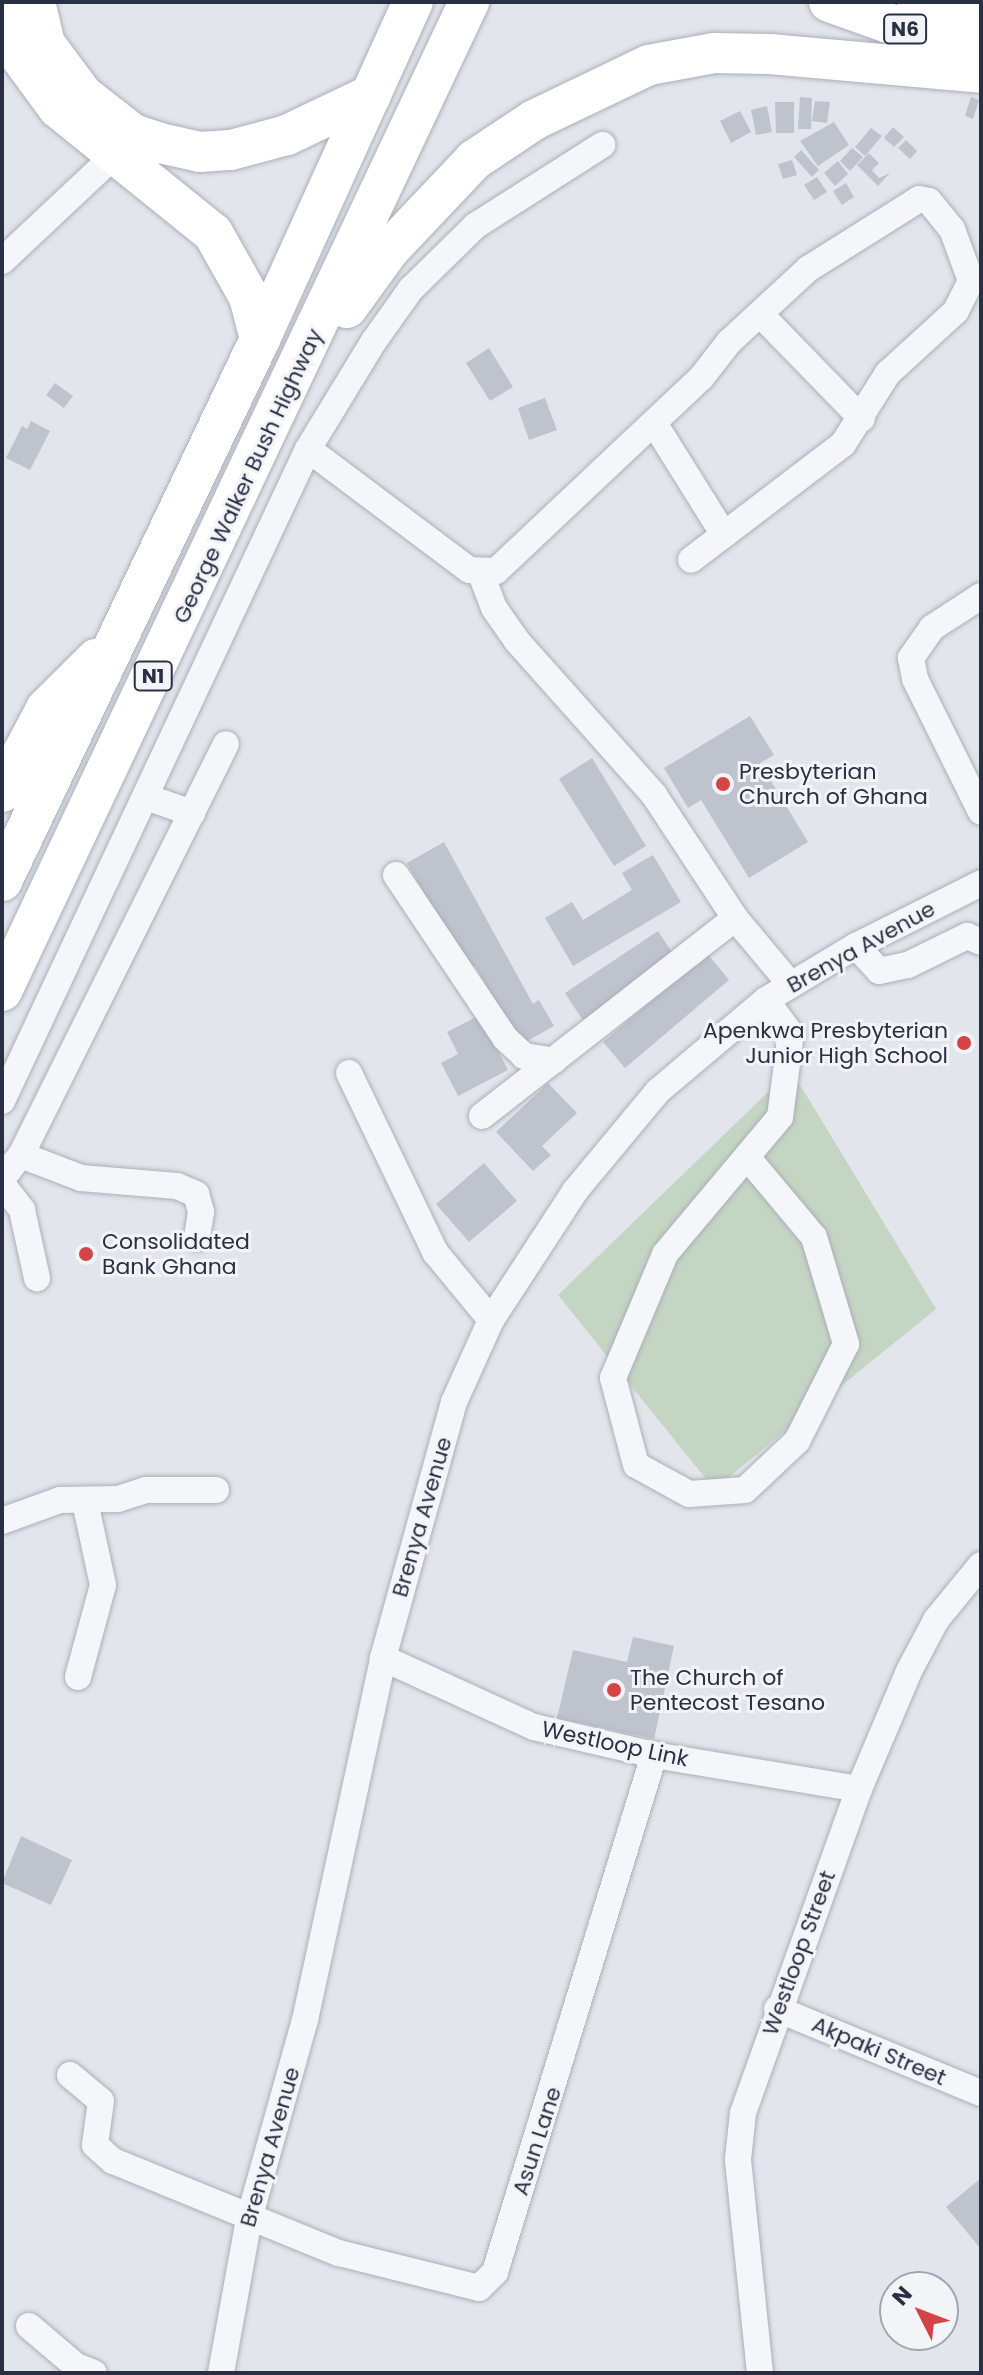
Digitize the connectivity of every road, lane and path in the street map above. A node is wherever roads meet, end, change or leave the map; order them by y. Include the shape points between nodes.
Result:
1 (4, 2) edge
2 (35, 2) edge
3 (413, 2) edge
4 (469, 2) edge
5 (829, 2) edge
6 (917, 2) edge
7 (981, 17) edge
8 (981, 56) edge
9 (981, 73) edge
10 (371, 95) junction
11 (602, 145) dead end
12 (117, 153) junction
13 (2, 261) edge
14 (760, 314) junction
15 (260, 339) junction
16 (304, 361) junction
17 (862, 419) junction
18 (654, 423) junction
19 (308, 449) junction
20 (724, 535) junction
21 (691, 560) dead end
22 (481, 574) junction
23 (981, 596) edge
24 (116, 639) junction
25 (226, 744) dead end
26 (2, 792) edge
27 (146, 797) junction
28 (981, 812) edge
29 (192, 813) junction
30 (396, 875) dead end
31 (2, 881) edge
32 (981, 883) edge
33 (735, 918) junction
34 (981, 942) edge
35 (856, 946) junction
36 (791, 985) junction
37 (2, 991) edge
38 (766, 1000) junction
39 (554, 1061) junction
40 (349, 1073) dead end
41 (2, 1101) edge
42 (482, 1116) dead end
43 (21, 1155) junction
44 (747, 1157) junction
45 (2, 1182) edge
46 (197, 1238) dead end
47 (37, 1278) dead end
48 (491, 1320) junction
49 (216, 1490) dead end
50 (85, 1502) junction
51 (2, 1521) edge
52 (981, 1565) edge
53 (383, 1658) junction
54 (78, 1677) dead end
55 (654, 1755) junction
56 (859, 1789) junction
57 (777, 2009) junction
58 (70, 2075) dead end
59 (981, 2093) edge
60 (249, 2219) junction
61 (29, 2326) dead end
62 (94, 2373) edge
63 (221, 2373) edge
64 (760, 2373) edge

1 - 12 highway via 16,51 58,108
2 - 10 highway via 45,44 83,95 133,134 160,143 200,152 231,150 287,135
3 - 10 highway, N1
4 - 16 highway, George Walker Bush Highway / N1
5 - 8 highway, N6
6 - 7 highway
9 - 16 highway via 756,54 714,53 649,65 534,120 474,160 389,250
10 - 15 highway, N1
11 - 19 street via 475,226 411,289
12 - 13 street
12 - 15 highway via 213,233 249,297
14 - 17 street
14 - 17 street via 808,269 919,199 929,201 952,229 971,281 956,311 888,373
14 - 18 street
15 - 24 highway, N1
16 - 37 highway, George Walker Bush Highway / N1
17 - 20 street via 843,444
18 - 20 street
18 - 22 street via 496,571
19 - 22 street
19 - 27 street
20 - 21 street
22 - 33 street via 494,608 517,641 654,795
23 - 28 street via 932,628 911,658 915,679
24 - 26 highway via 46,709
24 - 31 highway, N1
25 - 29 street
27 - 29 street
27 - 41 street
29 - 43 street
30 - 39 street via 505,1038 524,1056
32 - 35 street, Brenya Avenue
33 - 36 street
33 - 39 street
34 - 35 street via 967,936 908,965 879,971
35 - 36 street, Brenya Avenue
36 - 38 street, Brenya Avenue
38 - 44 street via 791,1034 780,1117
38 - 48 street, Brenya Avenue via 658,1091 621,1133 534,1248
39 - 42 street
40 - 48 street via 435,1252
43 - 45 street
43 - 46 street via 81,1178 177,1186 196,1194 201,1212
44 - 44 street via 665,1254 613,1378 636,1465 689,1494 745,1490 797,1441 846,1344 814,1237
45 - 47 street via 22,1210
48 - 53 street, Brenya Avenue via 454,1402
49 - 50 street via 146,1490
50 - 51 street via 60,1500
50 - 54 street via 103,1585
52 - 56 street, Westloop Street via 936,1620
53 - 55 street, Westloop Link via 534,1727
53 - 60 street, Brenya Avenue via 305,2020
55 - 56 street, Westloop Link
55 - 60 street, Asun Lane via 575,2023 495,2272 486,2284 472,2290 439,2282
56 - 57 street, Westloop Street
57 - 59 street, Akpaki Street
57 - 64 street, Westloop Street via 743,2113 738,2159
58 - 60 street, Asun Lane via 101,2101 94,2136 100,2151
60 - 63 street, Brenya Avenue
61 - 62 street via 76,2366

